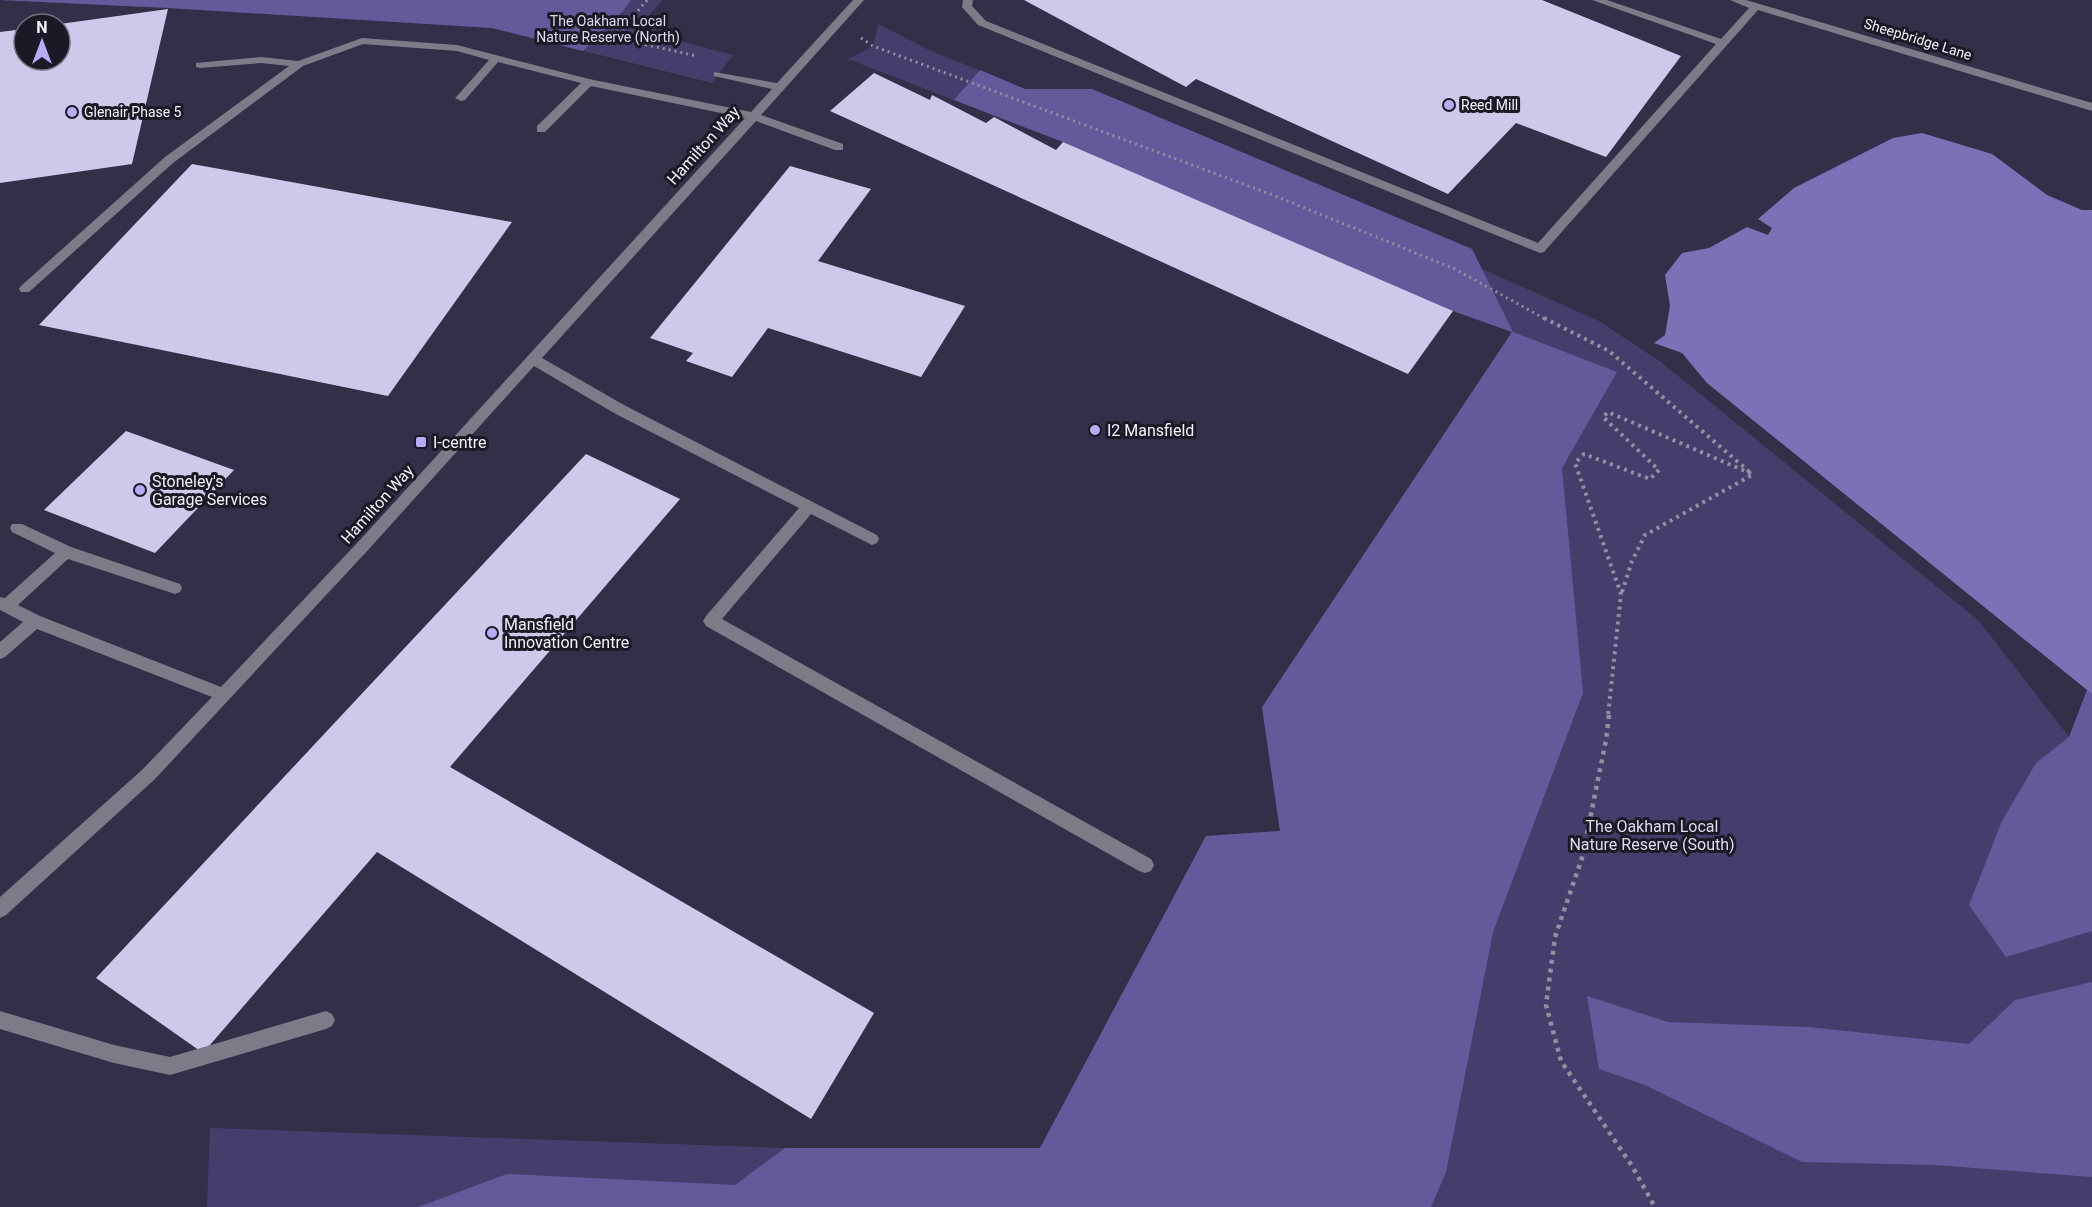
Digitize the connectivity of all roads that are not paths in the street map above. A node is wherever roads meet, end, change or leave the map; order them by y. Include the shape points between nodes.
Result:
1 (859, 0) edge
2 (968, 0) edge
3 (1597, 0) edge
4 (1735, 0) edge
5 (1756, 6) junction
6 (1723, 43) junction
7 (496, 58) junction
8 (299, 64) junction
9 (200, 65) dead end
10 (718, 74) dead end
11 (589, 82) junction
12 (779, 87) junction
13 (460, 98) dead end
14 (2092, 107) edge
15 (753, 116) junction
16 (541, 129) dead end
17 (839, 147) dead end
18 (25, 290) dead end
19 (533, 359) junction
20 (808, 507) junction
21 (17, 528) dead end
22 (872, 539) dead end
23 (66, 552) junction
24 (175, 588) dead end
25 (3, 604) edge
26 (34, 621) junction
27 (0, 652) edge
28 (224, 695) junction
29 (1145, 865) dead end
30 (0, 909) edge
31 (0, 1020) edge
32 (326, 1020) dead end

1 - 12 street, Hamilton Way
2 - 6 street via 967,7 982,23 1540,249
3 - 6 street
4 - 5 street, Sheepbridge Lane
5 - 6 street
5 - 14 street, Sheepbridge Lane
7 - 8 street via 457,48 362,41
7 - 11 street
7 - 13 street
8 - 9 street via 261,60
8 - 18 street via 169,160
10 - 12 street
11 - 15 street
11 - 16 street
12 - 15 street, Hamilton Way
15 - 17 street
15 - 19 street, Hamilton Way
19 - 20 street via 619,409
19 - 28 street, Hamilton Way
20 - 22 street
20 - 29 street via 711,621
21 - 23 street
23 - 24 street
23 - 25 street
25 - 26 street
26 - 27 street
26 - 28 street
28 - 30 street, Hamilton Way via 149,774
31 - 32 street via 114,1054 170,1066

